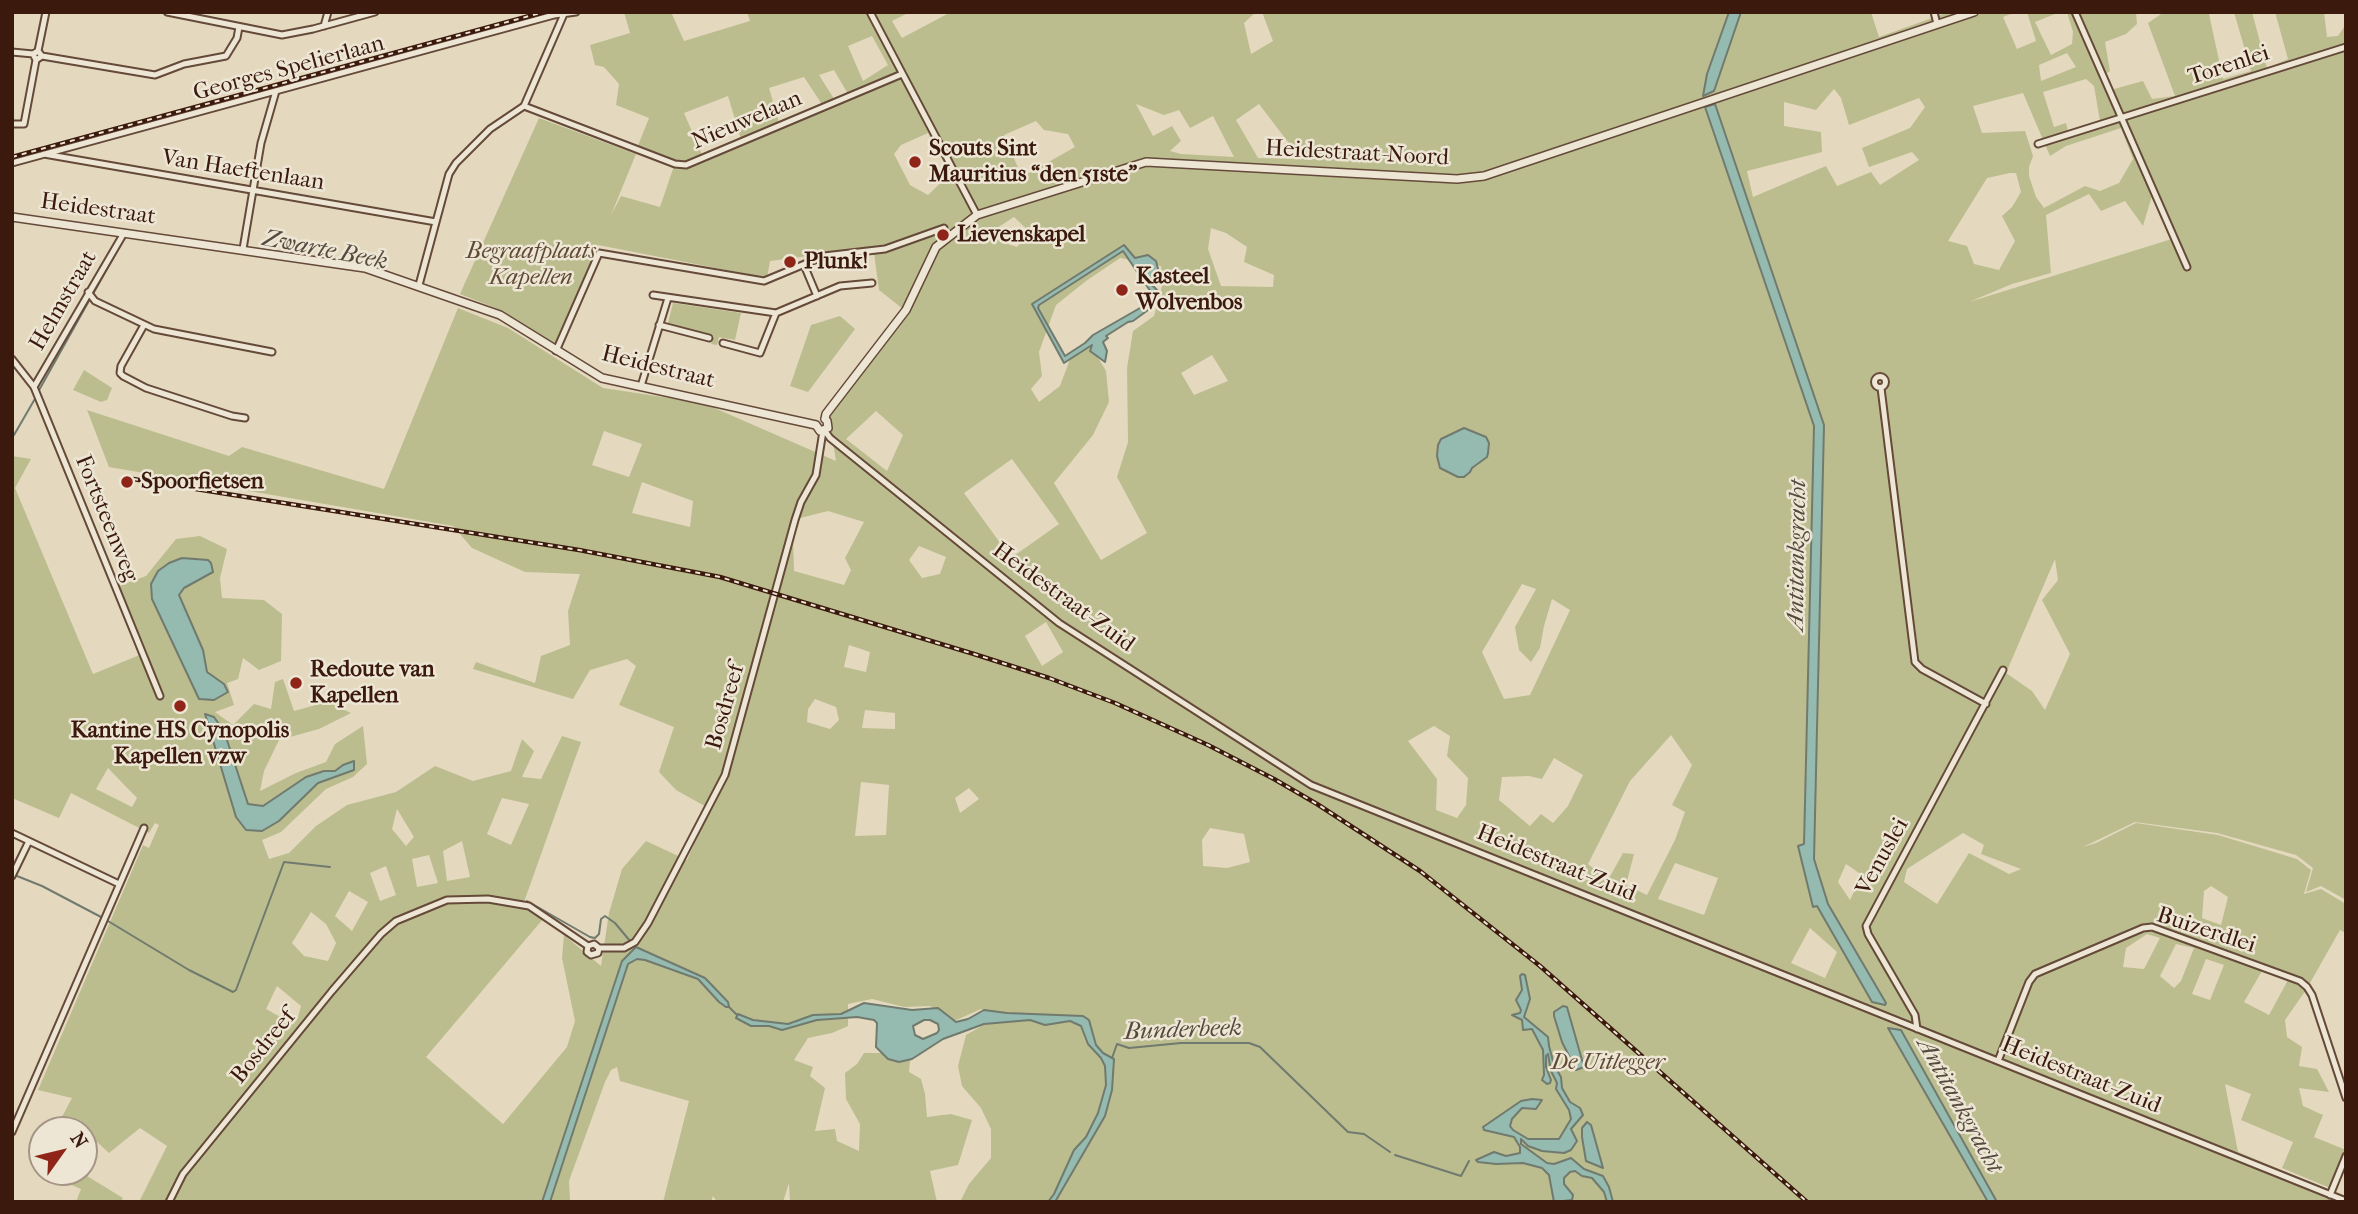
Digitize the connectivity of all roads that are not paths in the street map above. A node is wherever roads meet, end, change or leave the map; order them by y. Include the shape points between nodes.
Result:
1 (46, 12) edge
2 (167, 12) edge
3 (328, 12) edge
4 (375, 12) edge
5 (576, 12) edge
6 (870, 12) edge
7 (1934, 12) edge
8 (1974, 12) edge
9 (2075, 12) edge
10 (564, 14) junction
11 (1937, 24) junction
12 (324, 26) junction
13 (239, 27) junction
14 (2346, 47) edge
15 (12, 52) edge
16 (37, 56) junction
17 (902, 74) junction
18 (276, 91) junction
19 (524, 106) junction
20 (2123, 118) junction
21 (12, 124) edge
22 (2038, 144) dead end
23 (44, 154) junction
24 (12, 163) edge
25 (254, 191) junction
26 (977, 215) junction
27 (12, 217) edge
28 (436, 222) junction
29 (944, 228) dead end
30 (124, 233) junction
31 (243, 249) junction
32 (804, 265) junction
33 (2187, 267) dead end
34 (872, 283) dead end
35 (419, 285) junction
36 (88, 292) junction
37 (653, 295) dead end
38 (817, 296) junction
39 (668, 298) junction
40 (776, 313) junction
41 (144, 325) junction
42 (659, 325) junction
43 (709, 338) dead end
44 (723, 343) dead end
45 (556, 351) junction
46 (272, 352) dead end
47 (12, 359) edge
48 (641, 386) junction
49 (34, 387) junction
50 (1881, 388) dead end
51 (245, 418) dead end
52 (824, 419) junction
53 (816, 425) junction
54 (824, 431) junction
55 (2003, 670) dead end
56 (160, 696) dead end
57 (1986, 704) junction
58 (144, 828) dead end
59 (12, 833) edge
60 (29, 841) junction
61 (12, 876) edge
62 (119, 884) junction
63 (1917, 1029) junction
64 (1998, 1061) junction
65 (2346, 1098) edge
66 (12, 1132) edge
67 (2346, 1156) edge
68 (2330, 1195) junction
69 (2346, 1201) edge
70 (169, 1202) edge

1 - 16 street
2 - 13 street
3 - 12 street
4 - 12 street
5 - 10 street, Georges Spelierlaan
6 - 17 street
7 - 11 street
8 - 11 street, Heidestraat-Noord
9 - 20 street
10 - 18 street, Georges Spelierlaan
10 - 19 street
11 - 26 street, Heidestraat-Noord via 1504,171 1467,179 1146,162
12 - 13 street via 282,34
13 - 16 street via 226,56 155,75
14 - 20 street, Torenlei
15 - 16 street
16 - 21 street via 24,124
17 - 19 street, Nieuwelaan via 686,165
17 - 26 street
18 - 23 street, Georges Spelierlaan
18 - 25 street
19 - 28 street via 490,129 456,163
20 - 22 street, Torenlei
20 - 33 street
23 - 24 street, Georges Spelierlaan
23 - 25 street, Van Haeftenlaan
25 - 28 street, Van Haeftenlaan
25 - 31 street
26 - 52 street, Heidestraat-Noord via 936,247 906,310
27 - 30 street, Heidestraat
28 - 35 street
29 - 32 street via 885,249 824,256
30 - 31 street, Heidestraat
30 - 36 street, Helmstraat
31 - 35 street, Heidestraat via 351,264
32 - 38 street
32 - 45 street via 764,281 600,253
34 - 38 street via 840,286
35 - 45 street, Heidestraat via 500,315
36 - 41 street via 95,301
36 - 49 street, Helmstraat
37 - 39 street
38 - 40 street
39 - 40 street
39 - 42 street
40 - 44 street via 760,354
41 - 46 street
41 - 51 street via 121,366 123,376 146,388
42 - 43 street
42 - 48 street
45 - 48 street, Heidestraat via 602,378
47 - 49 street, Fortsteenweg
48 - 53 street, Heidestraat
49 - 56 street, Fortsteenweg
50 - 57 street via 1915,662
52 - 53 street
52 - 54 street via 829,425
53 - 54 street, Heidestraat
54 - 63 street, Heidestraat-Zuid via 1059,623 1311,785
54 - 70 street, Bosdreef via 817,475 799,507 721,785 642,933 631,945 598,948 596,955 591,955 588,946 538,911 488,899 447,900 396,920 183,1174
55 - 57 street, Venuslei
57 - 63 street, Venuslei via 1866,926 1915,1015
58 - 62 street
59 - 60 street
60 - 61 street
60 - 62 street
62 - 66 street
63 - 64 street, Heidestraat-Zuid
64 - 65 street, Buizerdlei via 2035,974 2152,927 2307,987
64 - 68 street, Heidestraat-Zuid
67 - 68 street
68 - 69 street, Heidestraat-Zuid

